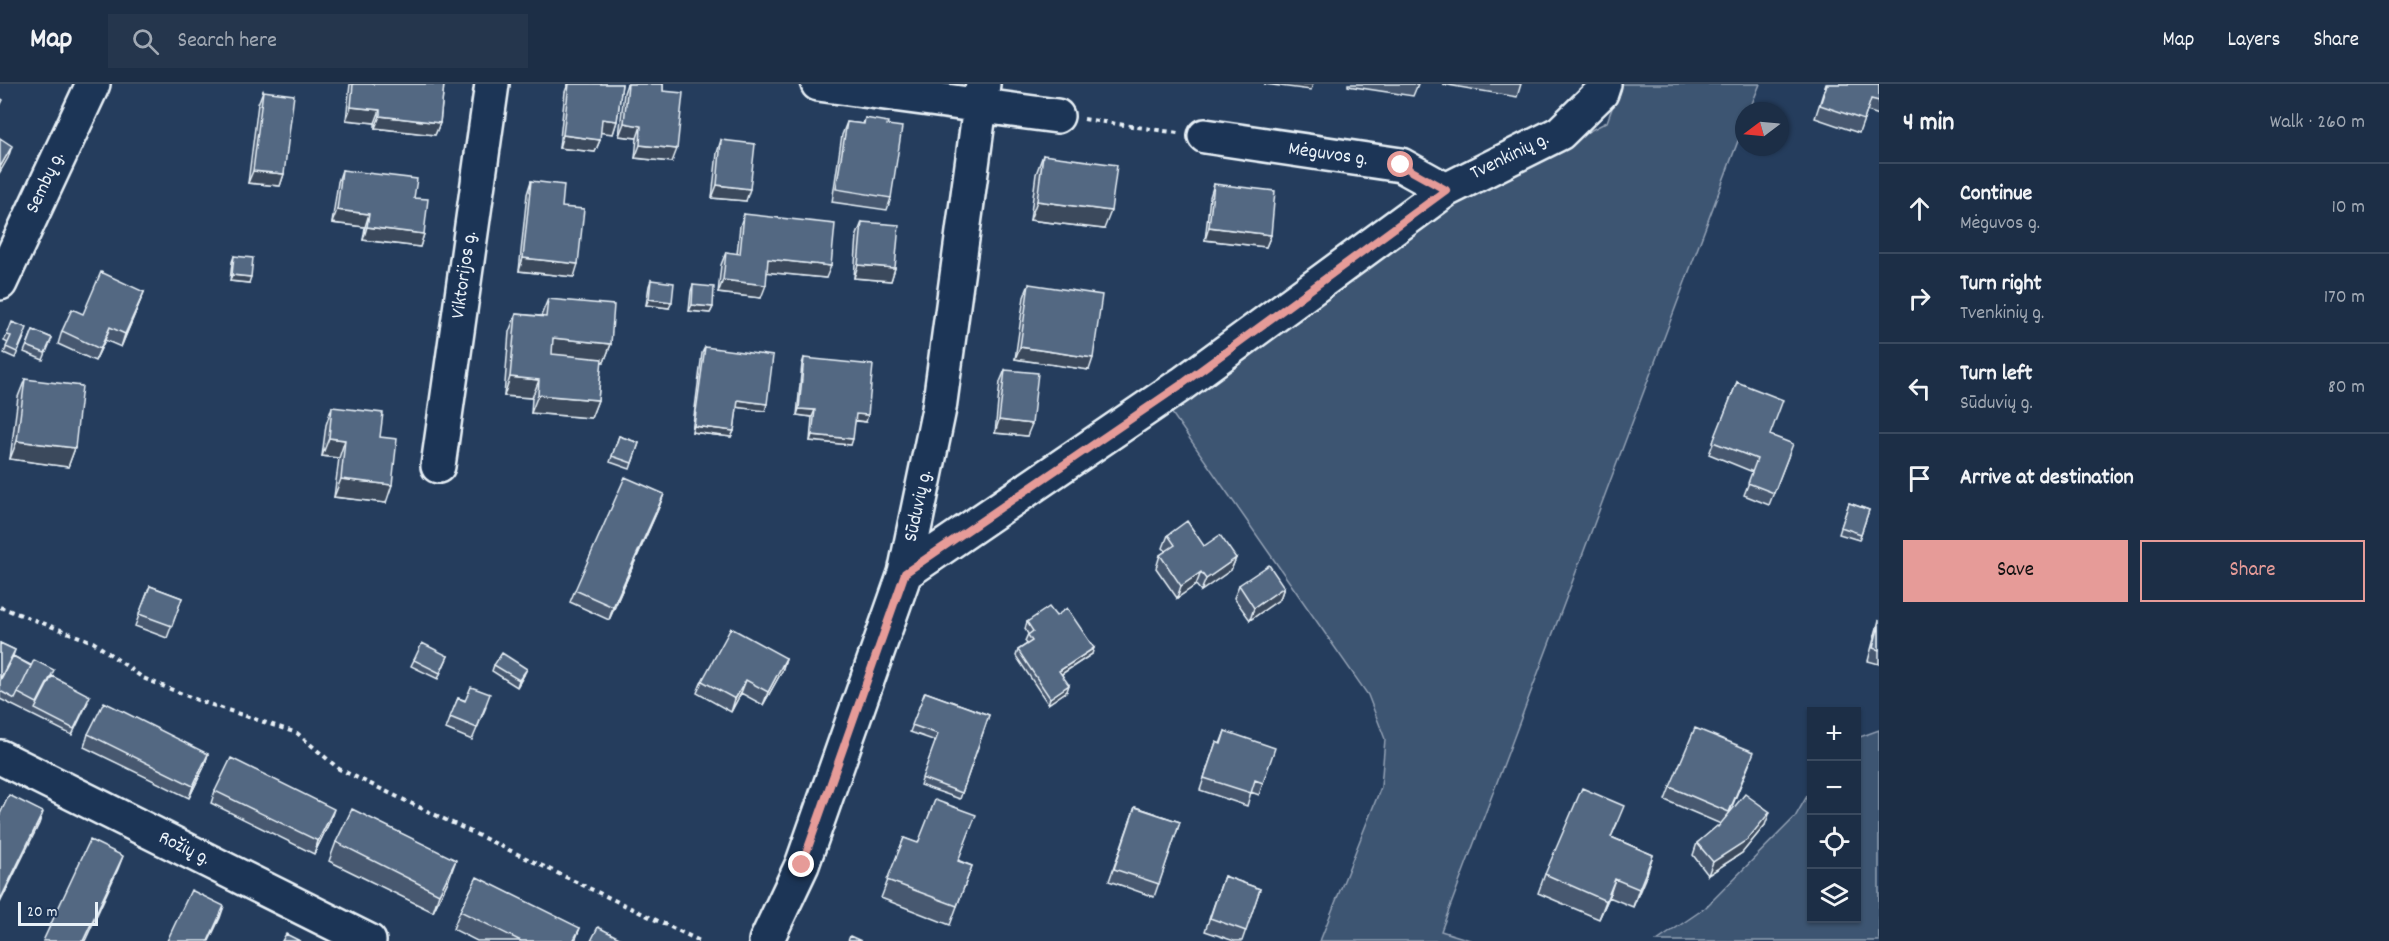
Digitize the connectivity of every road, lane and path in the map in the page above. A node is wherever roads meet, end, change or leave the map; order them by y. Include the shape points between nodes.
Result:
1 (93, 84) edge
2 (492, 84) edge
3 (818, 84) edge
4 (1604, 84) edge
5 (981, 95) edge
6 (1057, 116) joint
7 (1206, 136) joint
8 (1446, 190) junction
9 (0, 282) edge
10 (438, 466) dead end
11 (905, 573) junction
12 (0, 607) edge
13 (0, 757) edge
14 (369, 941) edge
15 (700, 941) edge
16 (766, 941) edge

1 - 9 street, Sembų g.
2 - 10 street, Viktorijos g.
3 - 5 street
4 - 8 street, Tvenkinių g. via 1601,93 1560,133
5 - 6 street
5 - 11 street, Sūduvių g. via 939,410
6 - 7 path
7 - 8 street, Mėguvos g. via 1401,165
8 - 11 street, Tvenkinių g. via 1182,384
11 - 16 street, Sūduvių g. via 802,865
12 - 15 path via 93,642 143,678 297,733 339,769
13 - 14 street, Rožių g.

